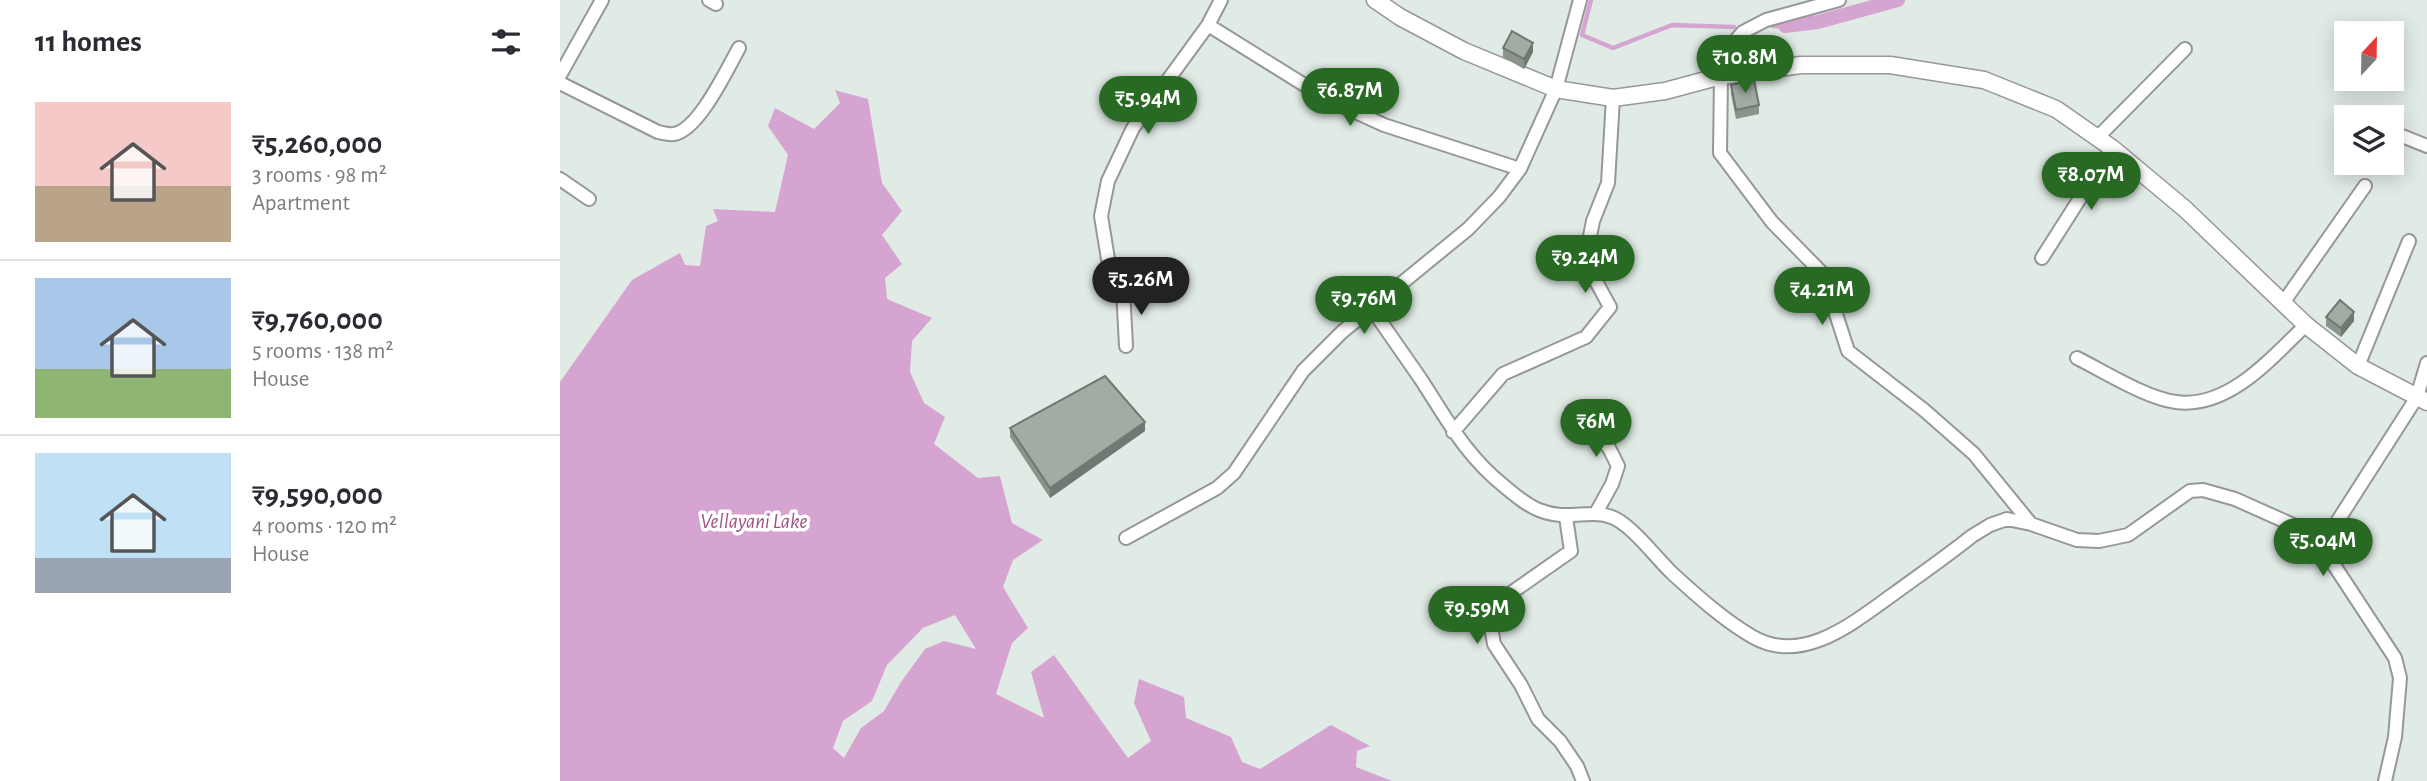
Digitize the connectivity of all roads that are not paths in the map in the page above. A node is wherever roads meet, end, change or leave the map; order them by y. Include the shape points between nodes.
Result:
1 (602, 0) edge
2 (1221, 0) edge
3 (1375, 0) edge
4 (1580, 0) edge
5 (1839, 0) edge
6 (1208, 25) junction
7 (739, 48) dead end
8 (2185, 49) dead end
9 (560, 75) edge
10 (1721, 76) junction
11 (560, 83) edge
12 (1556, 89) junction
13 (1614, 98) junction
14 (2404, 137) edge
15 (2097, 138) junction
16 (2427, 146) edge
17 (2112, 148) junction
18 (1520, 169) junction
19 (560, 180) edge
20 (2365, 186) dead end
21 (589, 198) dead end
22 (2409, 241) dead end
23 (2042, 258) dead end
24 (2283, 303) junction
25 (1372, 309) junction
26 (2306, 325) junction
27 (1126, 346) dead end
28 (2077, 358) dead end
29 (2427, 363) edge
30 (2358, 366) junction
31 (2422, 400) edge
32 (1572, 411) dead end
33 (1453, 432) junction
34 (1596, 513) junction
35 (1566, 517) junction
36 (2031, 524) junction
37 (1126, 538) dead end
38 (2329, 541) junction
39 (1583, 781) edge
40 (2385, 781) edge

1 - 9 street
2 - 6 street
3 - 12 street via 1464,51
4 - 12 street
5 - 10 street via 1766,20 1743,33 1728,49
6 - 18 street via 1327,99 1384,125
6 - 27 street via 1133,128 1108,181 1101,216 1108,259 1123,289
7 - 11 street via 700,113 686,129 673,135 658,132
8 - 15 street
10 - 13 street
10 - 15 street via 1801,65 1890,65 1970,77 2056,109
10 - 36 street via 1720,153 1772,222 1823,274 1848,351 1974,454
12 - 13 street
12 - 18 street
13 - 33 street via 1608,183 1593,220 1585,261 1611,307 1586,337 1503,374
14 - 16 street
15 - 17 street
17 - 23 street
17 - 24 street via 2185,209
18 - 25 street via 1468,229
19 - 21 street
20 - 24 street
22 - 30 street
24 - 26 street
25 - 33 street
25 - 37 street via 1303,371 1234,473 1188,506
26 - 28 street via 2257,371 2226,392 2197,403 2174,402 2148,393
26 - 30 street
29 - 31 street
30 - 31 street
31 - 38 street via 2337,522
32 - 34 street via 1609,448 1618,466
33 - 35 street via 1482,468 1518,498 1538,510
34 - 35 street
34 - 36 street via 1625,525 1673,574 1753,638 1779,647 1808,644 1836,634 1990,525 2007,519
35 - 39 street via 1571,551 1488,609 1494,644 1538,719 1560,741
36 - 38 street via 2077,540 2099,541 2128,535 2190,491 2203,490 2235,499
38 - 40 street via 2332,562 2395,658 2400,678 2395,737

